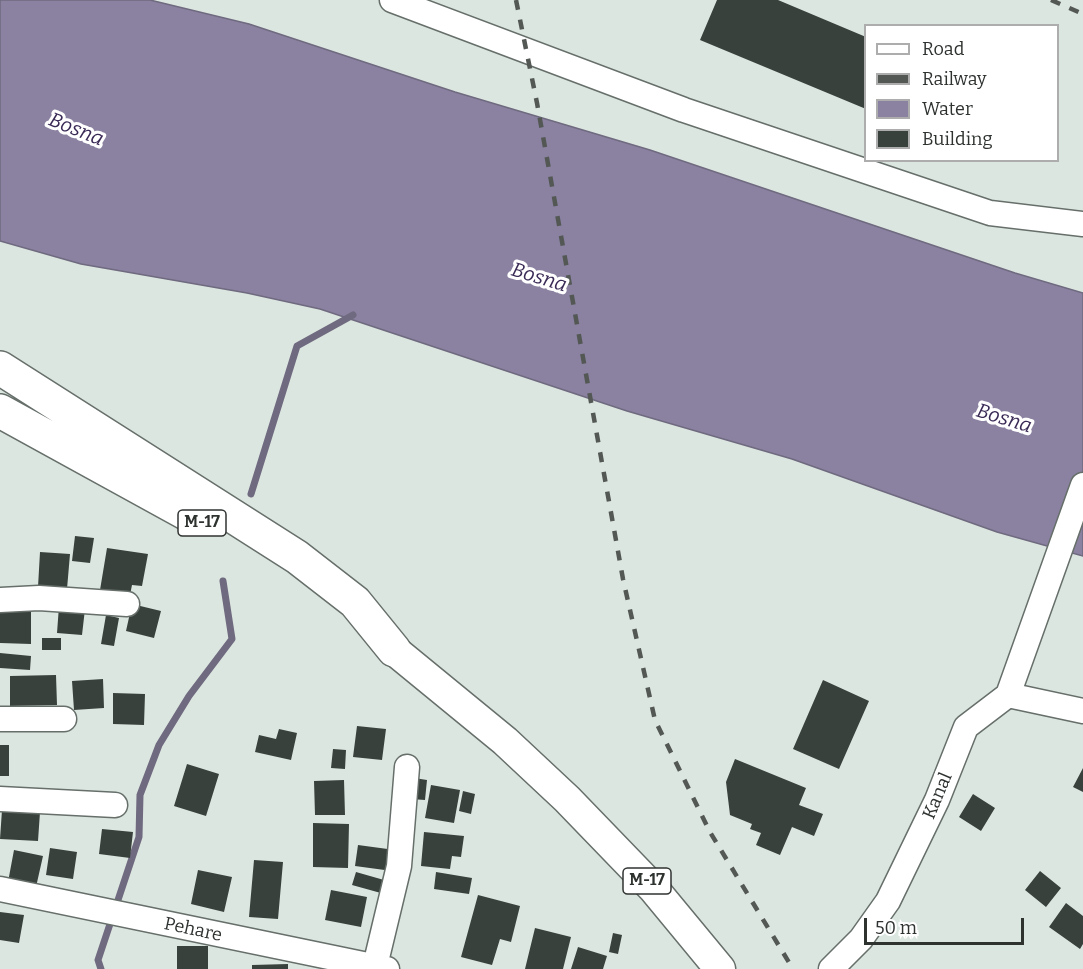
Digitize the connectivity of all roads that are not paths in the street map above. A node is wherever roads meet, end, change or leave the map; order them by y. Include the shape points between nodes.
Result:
1 (392, 0) edge
2 (1083, 224) edge
3 (0, 368) edge
4 (1, 413) edge
5 (1083, 485) edge
6 (0, 600) edge
7 (127, 604) dead end
8 (394, 650) junction
9 (1008, 694) junction
10 (1083, 711) edge
11 (0, 718) edge
12 (64, 718) dead end
13 (407, 768) dead end
14 (0, 799) edge
15 (115, 805) dead end
16 (0, 889) edge
17 (381, 968) edge
18 (720, 969) edge
19 (831, 969) edge

1 - 2 street via 684,110 990,213
3 - 8 highway via 306,563 355,602
4 - 8 highway, M-17 via 205,524 331,603
5 - 9 street
6 - 7 street via 39,598
8 - 18 main road, M-17 via 506,741 567,799 654,888
9 - 10 street
9 - 19 street, Kanal via 966,727 937,800 888,901 861,939
11 - 12 street
13 - 17 street via 399,866
14 - 15 street
16 - 17 street, Pehare

